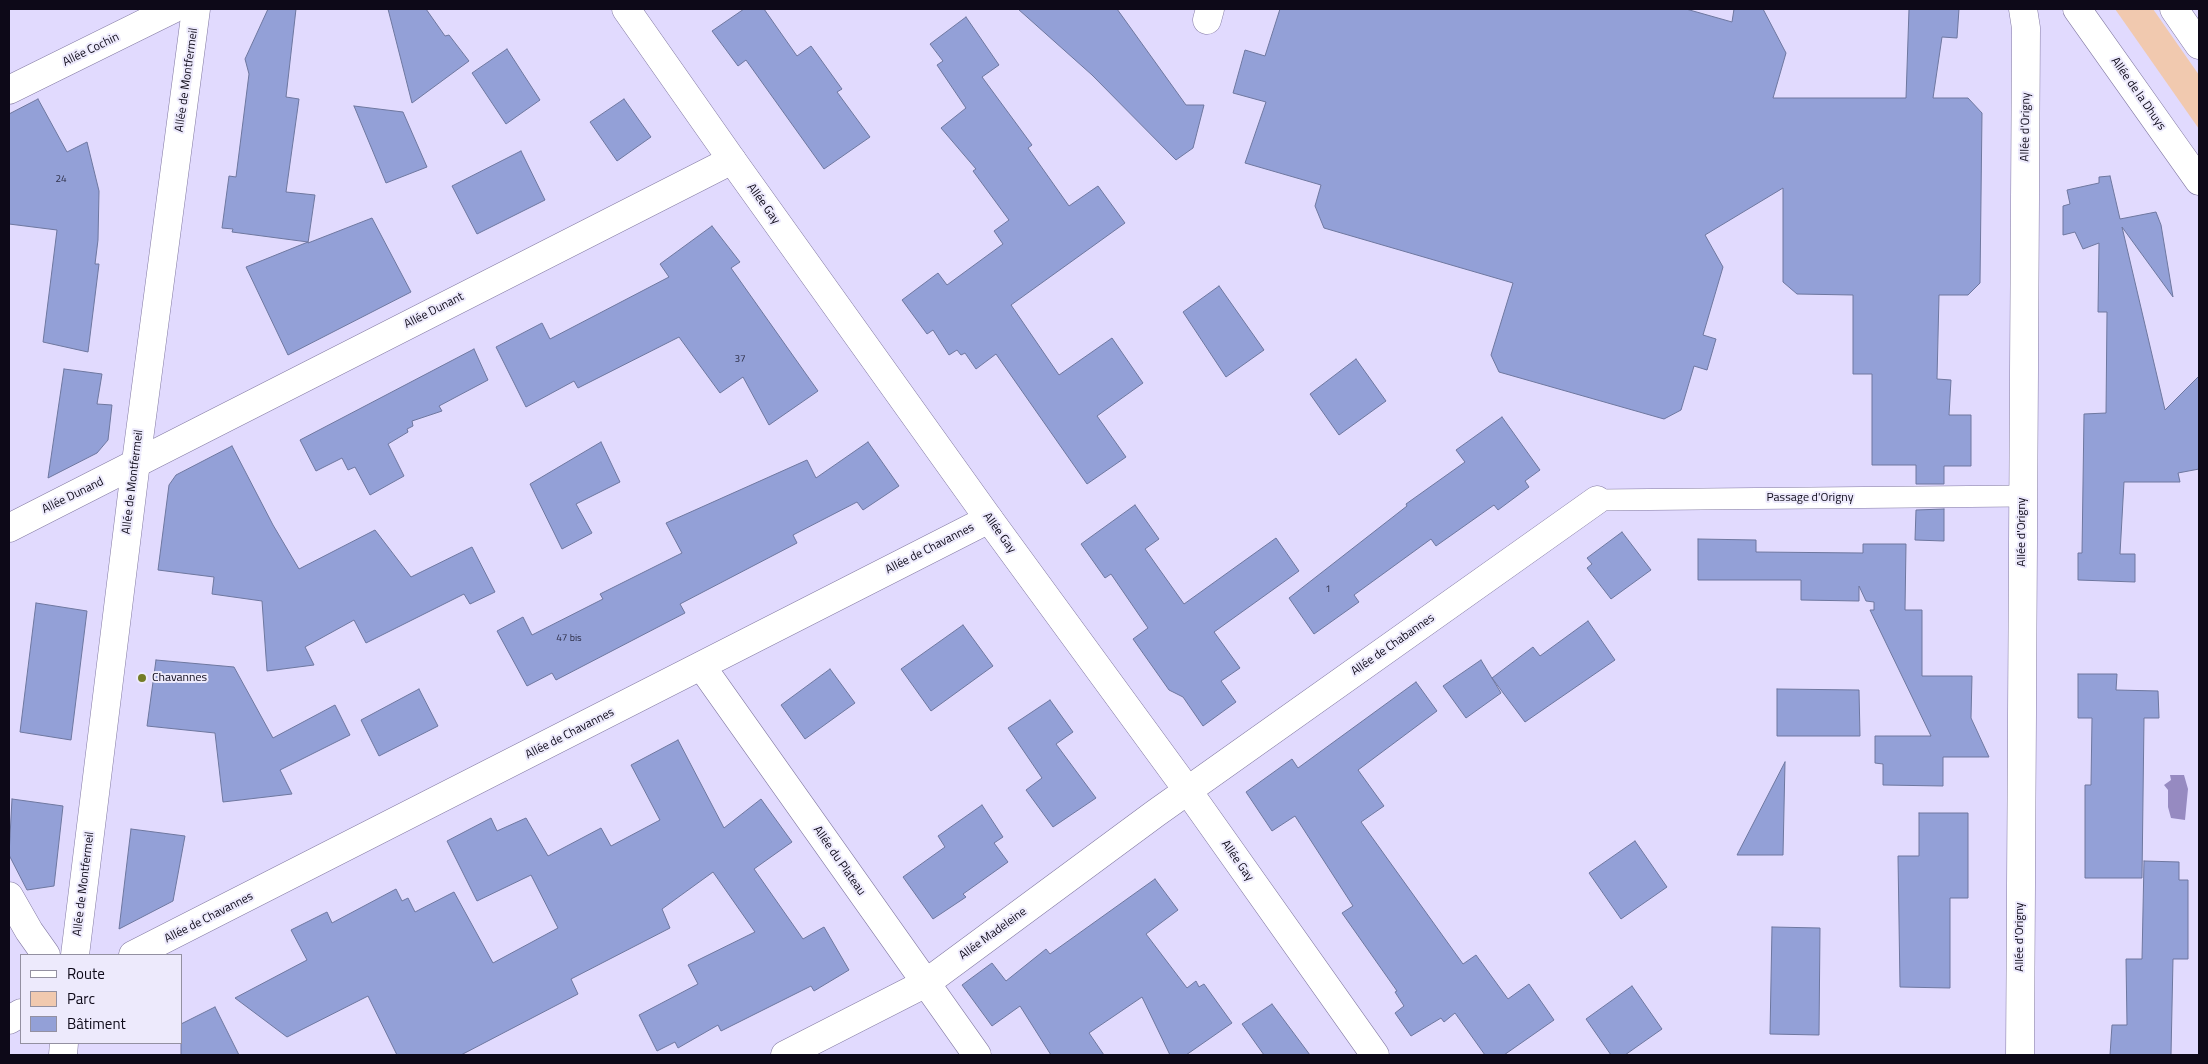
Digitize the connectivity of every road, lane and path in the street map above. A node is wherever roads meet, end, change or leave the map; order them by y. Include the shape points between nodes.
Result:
1 (173, 9) edge
2 (196, 9) edge
3 (626, 9) edge
4 (2022, 9) edge
5 (2077, 9) edge
6 (2174, 9) edge
7 (2199, 45) edge
8 (9, 90) edge
9 (732, 160) junction
10 (2199, 181) edge
11 (136, 462) junction
12 (2022, 496) junction
13 (1597, 500) joint
14 (989, 519) junction
15 (9, 528) edge
16 (702, 667) junction
17 (1188, 791) junction
18 (9, 896) edge
19 (142, 952) edge
20 (45, 954) edge
21 (75, 954) edge
22 (926, 983) junction
23 (20, 1014) edge
24 (9, 1020) edge
25 (785, 1055) edge
26 (977, 1055) edge
27 (1375, 1055) edge
28 (2020, 1055) edge

1 - 8 street, Allée Cochin
2 - 11 street, Allée de Montfermeil
3 - 9 street, Allée Gay
4 - 12 street, Allée d'Origny via 2026,28
5 - 10 street, Allée de la Dhuys
6 - 7 street
9 - 11 street, Allée Dunant
9 - 14 street, Allée Gay
11 - 15 street, Allée Dunand via 105,481
11 - 21 street, Allée de Montfermeil
12 - 13 lane, Passage d'Origny
12 - 28 street, Allée d'Origny
13 - 17 street, Allée de Chabannes
14 - 16 street, Allée de Chavannes
14 - 17 street, Allée Gay
16 - 19 street, Allée de Chavannes
16 - 22 street, Allée du Plateau
17 - 22 street, Allée Madeleine
17 - 27 street, Allée Gay
18 - 20 street
22 - 25 street, Allée Madeleine
22 - 26 street, Allée du Plateau
23 - 24 street

